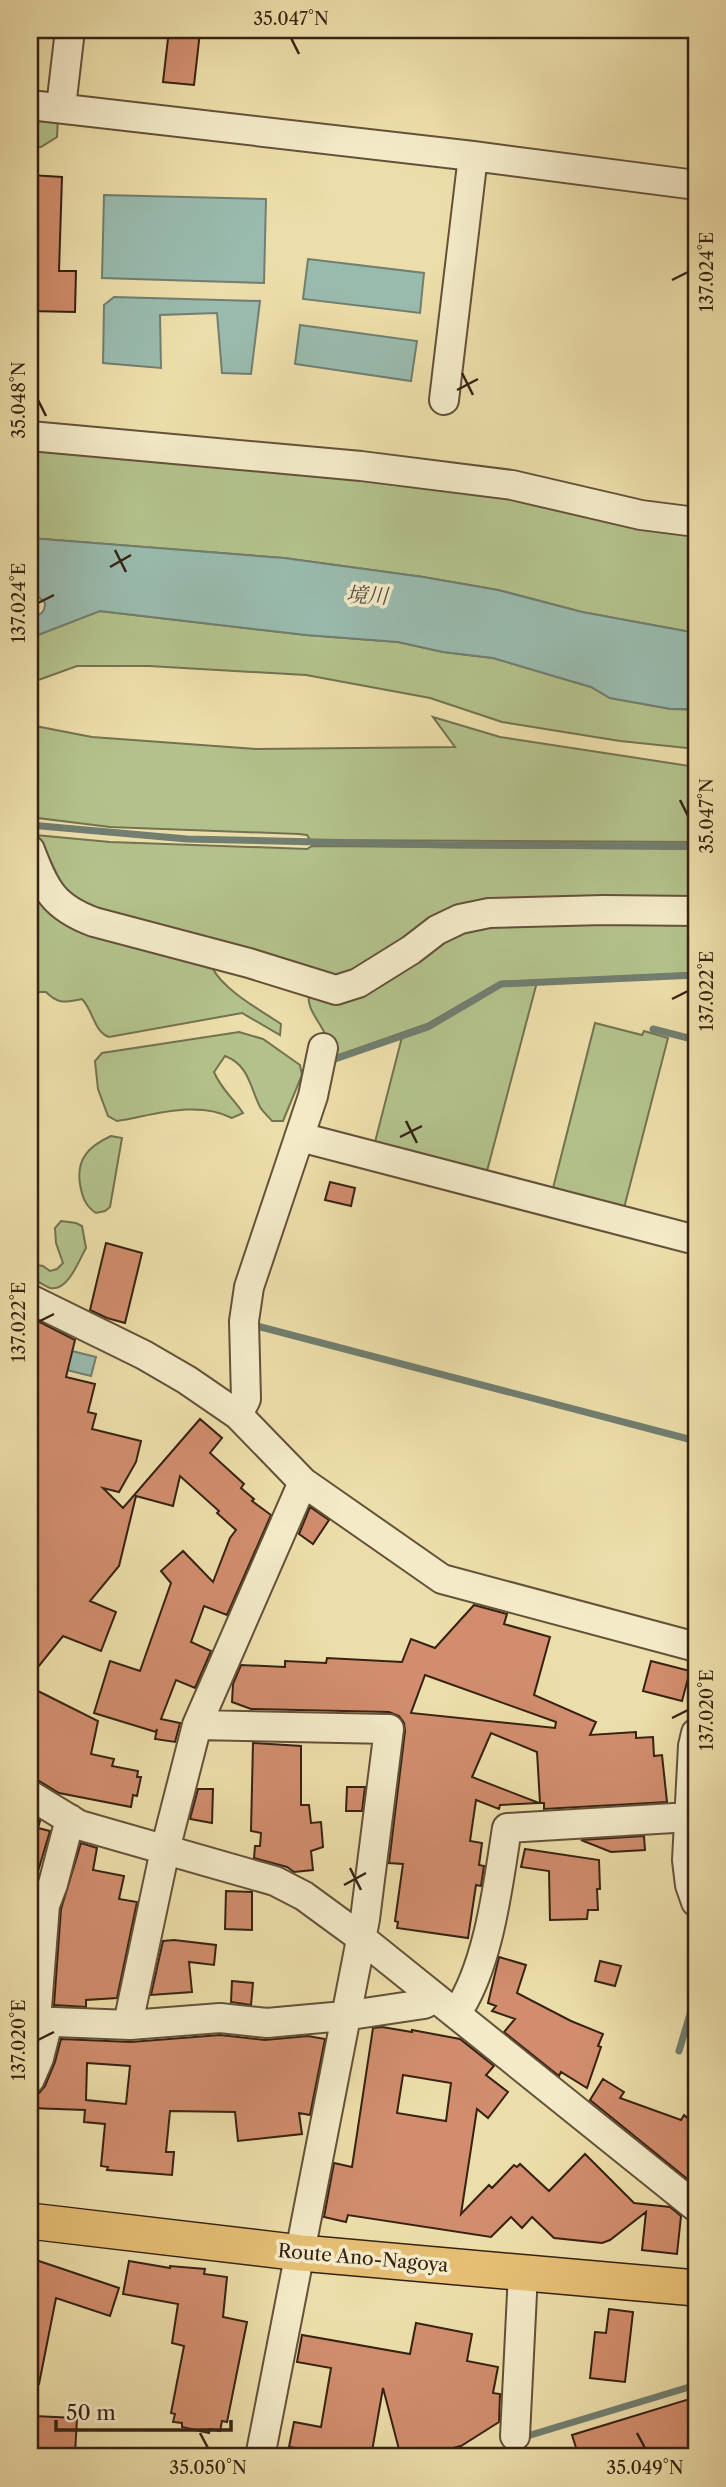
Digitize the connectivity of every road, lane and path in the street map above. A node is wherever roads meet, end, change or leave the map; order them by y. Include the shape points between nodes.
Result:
1 (70, 30) edge
2 (30, 105) edge
3 (61, 107) junction
4 (473, 156) junction
5 (696, 185) edge
6 (444, 400) dead end
7 (30, 436) edge
8 (696, 522) edge
9 (33, 858) edge
10 (696, 911) edge
11 (323, 1048) dead end
12 (300, 1138) junction
13 (696, 1240) edge
14 (30, 1299) edge
15 (237, 1415) junction
16 (303, 1482) junction
17 (696, 1647) edge
18 (197, 1725) junction
19 (696, 1733) edge
20 (30, 1795) edge
21 (690, 1818) junction
22 (70, 1819) junction
23 (165, 1850) junction
24 (696, 1902) edge
25 (360, 1937) junction
26 (446, 2006) junction
27 (345, 2016) junction
28 (38, 2022) edge
29 (130, 2025) junction
30 (30, 2079) edge
31 (696, 2207) edge
32 (30, 2221) edge
33 (302, 2253) junction
34 (523, 2273) junction
35 (696, 2288) edge
36 (515, 2436) dead end
37 (260, 2457) edge

1 - 3 street
2 - 3 street
3 - 4 street
4 - 5 street
4 - 6 street
7 - 8 street via 361,466 512,485 641,515
9 - 10 street via 47,890 71,914 336,990 358,983 460,919 489,913
11 - 12 street
12 - 13 street
12 - 15 street via 249,1287 244,1321 246,1399
14 - 15 street via 144,1355
15 - 16 street
16 - 17 street via 442,1579
16 - 18 street
18 - 23 street
18 - 25 street via 388,1729
19 - 21 street
20 - 22 street
21 - 24 street via 687,1860
21 - 26 street via 508,1828 494,1912 468,1996
22 - 23 street
22 - 28 street via 45,1905
23 - 25 street via 275,1881
23 - 29 street
25 - 26 street
25 - 27 street
26 - 27 street via 425,2004
26 - 31 street
27 - 29 street via 267,2023 220,2018
27 - 33 street
28 - 29 street
28 - 30 street via 38,2058
32 - 33 main road, Route Ano-Nagoya
33 - 34 main road, Route Ano-Nagoya
33 - 37 street
34 - 35 main road, Route Ano-Nagoya
34 - 36 street

